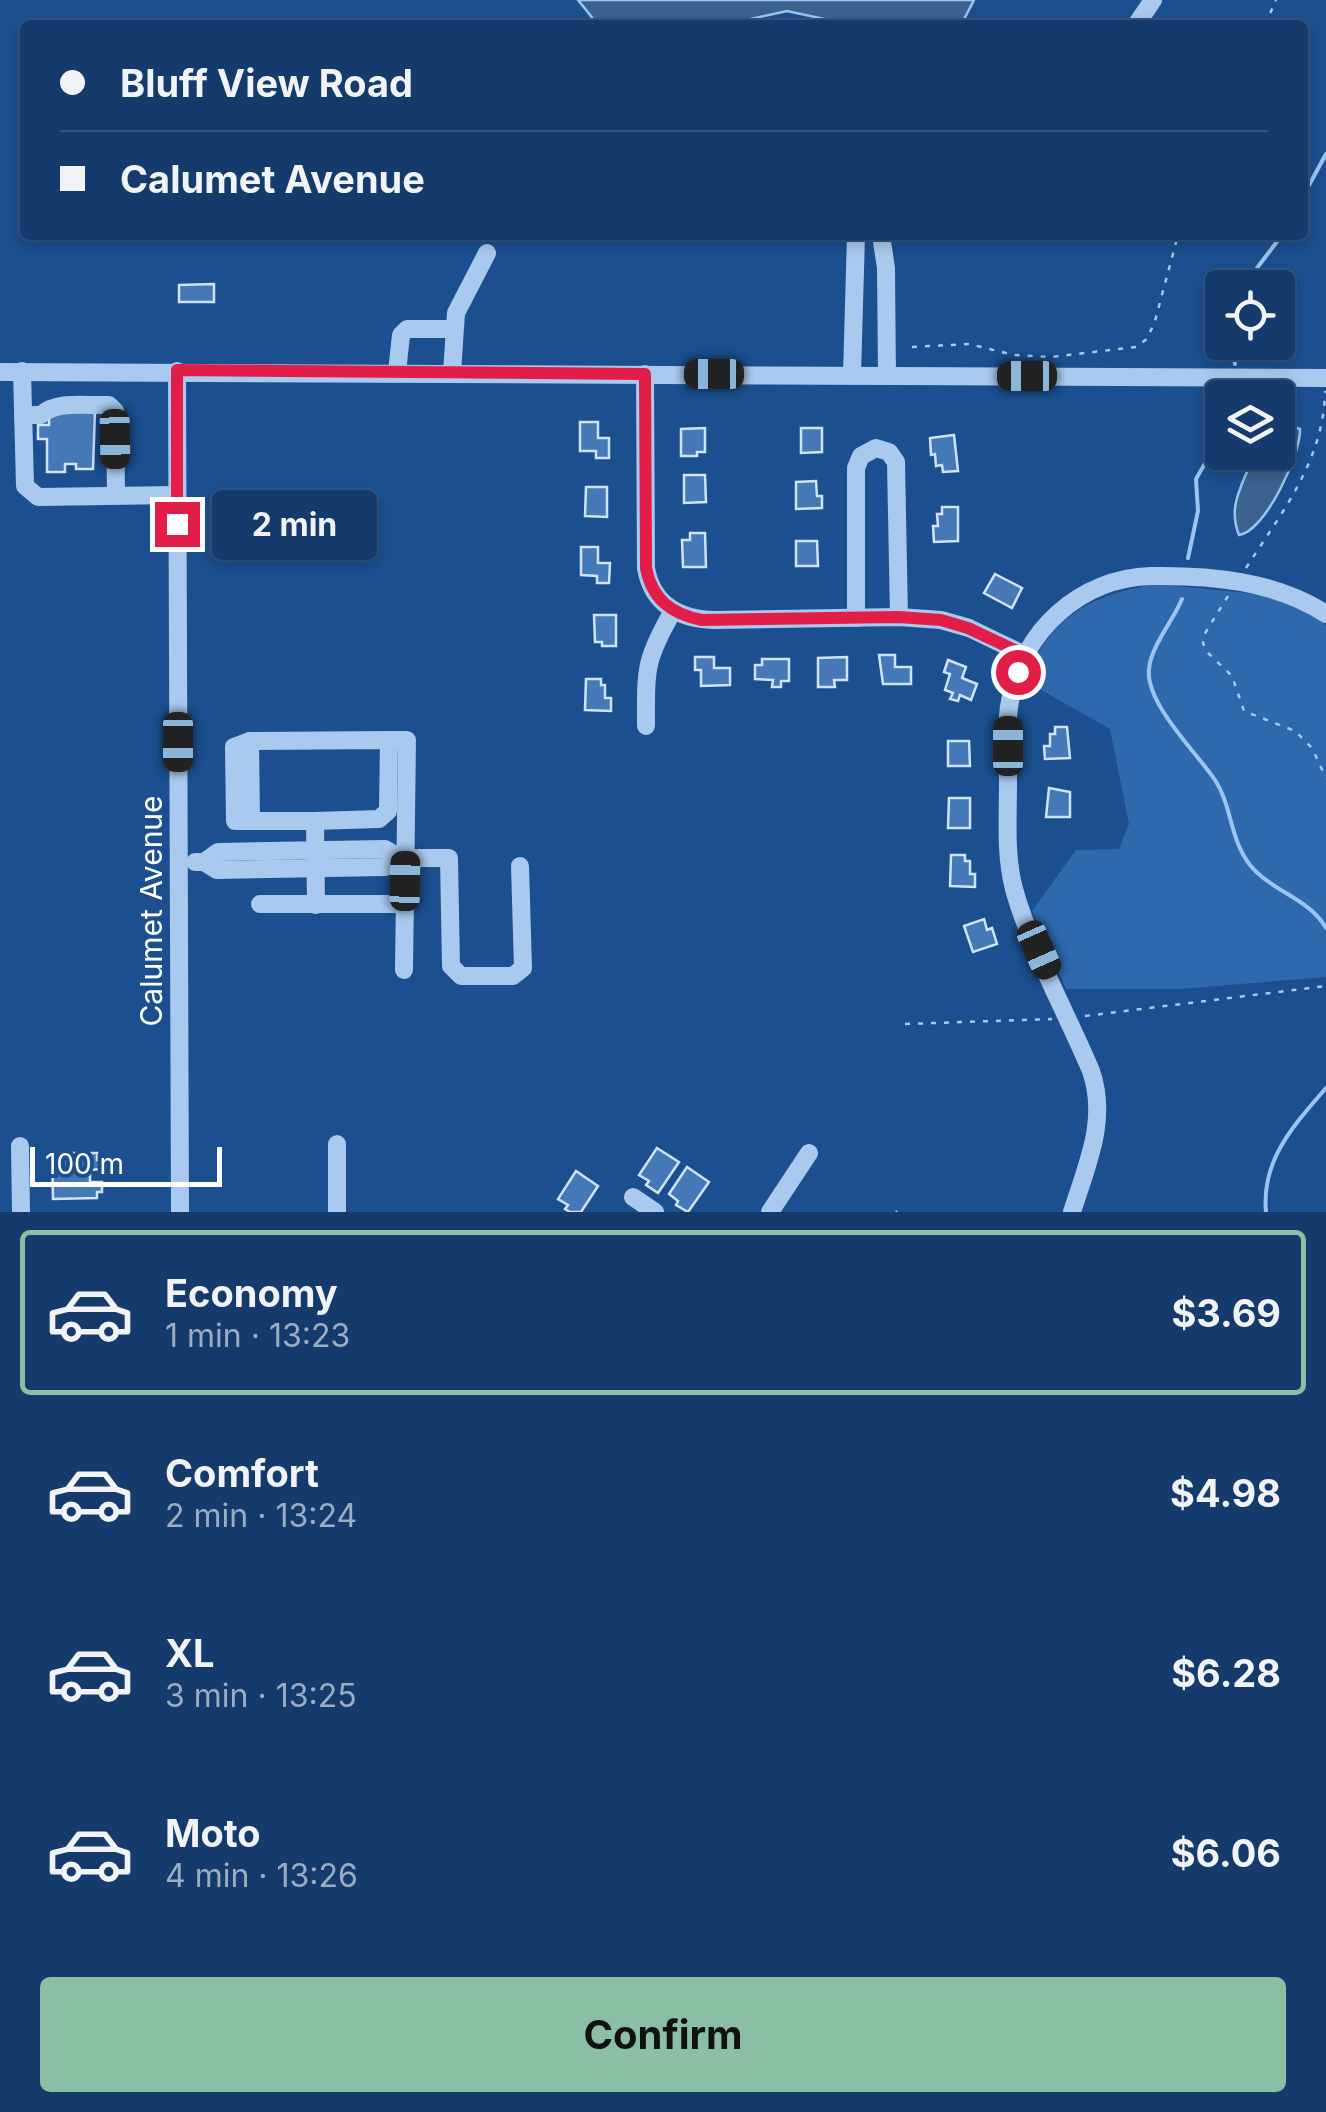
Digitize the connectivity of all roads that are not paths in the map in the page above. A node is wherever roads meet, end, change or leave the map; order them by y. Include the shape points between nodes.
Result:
1 (856, 240) edge
2 (882, 240) edge
3 (487, 253) dead end
4 (454, 329) junction
5 (177, 370) junction
6 (0, 372) edge
7 (22, 372) junction
8 (397, 372) junction
9 (452, 373) junction
10 (645, 374) junction
11 (852, 376) junction
12 (887, 376) junction
13 (1326, 378) edge
14 (23, 416) junction
15 (116, 495) junction
16 (177, 495) junction
17 (673, 611) junction
18 (1326, 614) edge
19 (898, 617) junction
20 (856, 618) junction
21 (1025, 655) junction
22 (646, 726) dead end
23 (388, 740) junction
24 (315, 820) junction
25 (403, 858) junction
26 (316, 860) junction
27 (178, 862) junction
28 (520, 866) dead end
29 (260, 904) dead end
30 (316, 904) junction
31 (405, 904) junction
32 (404, 970) dead end
33 (336, 1144) dead end
34 (20, 1146) dead end
35 (810, 1153) dead end
36 (632, 1197) dead end
37 (21, 1212) edge
38 (180, 1212) edge
39 (337, 1212) edge
40 (655, 1212) edge
41 (770, 1212) edge
42 (1072, 1212) edge

1 - 11 street
2 - 12 street
3 - 4 street
4 - 8 street via 407,329
4 - 9 street
5 - 7 street
5 - 8 street
5 - 16 street, Calumet Avenue
6 - 7 street
7 - 14 street
8 - 9 street
9 - 10 street
10 - 11 street
10 - 17 street via 646,568 656,596
11 - 12 street
12 - 13 street
14 - 15 street via 29,492
14 - 15 street via 59,406 108,405 115,411
15 - 16 street
16 - 27 street, Calumet Avenue
17 - 20 street via 702,620
17 - 22 street via 647,664
18 - 21 street via 1268,587 1166,576 1123,579 1081,596 1053,617
19 - 20 street
19 - 20 street via 896,462 876,448 856,468
19 - 21 street via 956,624
21 - 42 street via 1008,711 1009,863 1018,900 1091,1070 1099,1110
23 - 24 street via 388,811 378,819
23 - 24 street via 234,746 235,822
23 - 25 street via 407,740
24 - 26 street
25 - 26 street via 386,850
25 - 28 street via 450,858 452,966 461,976 514,976 523,968
25 - 31 street
26 - 27 street via 218,852 204,862
26 - 30 street
27 - 38 street, Calumet Avenue
29 - 30 street
30 - 31 street
31 - 32 street
33 - 39 street
34 - 37 street
35 - 41 street
36 - 40 street

